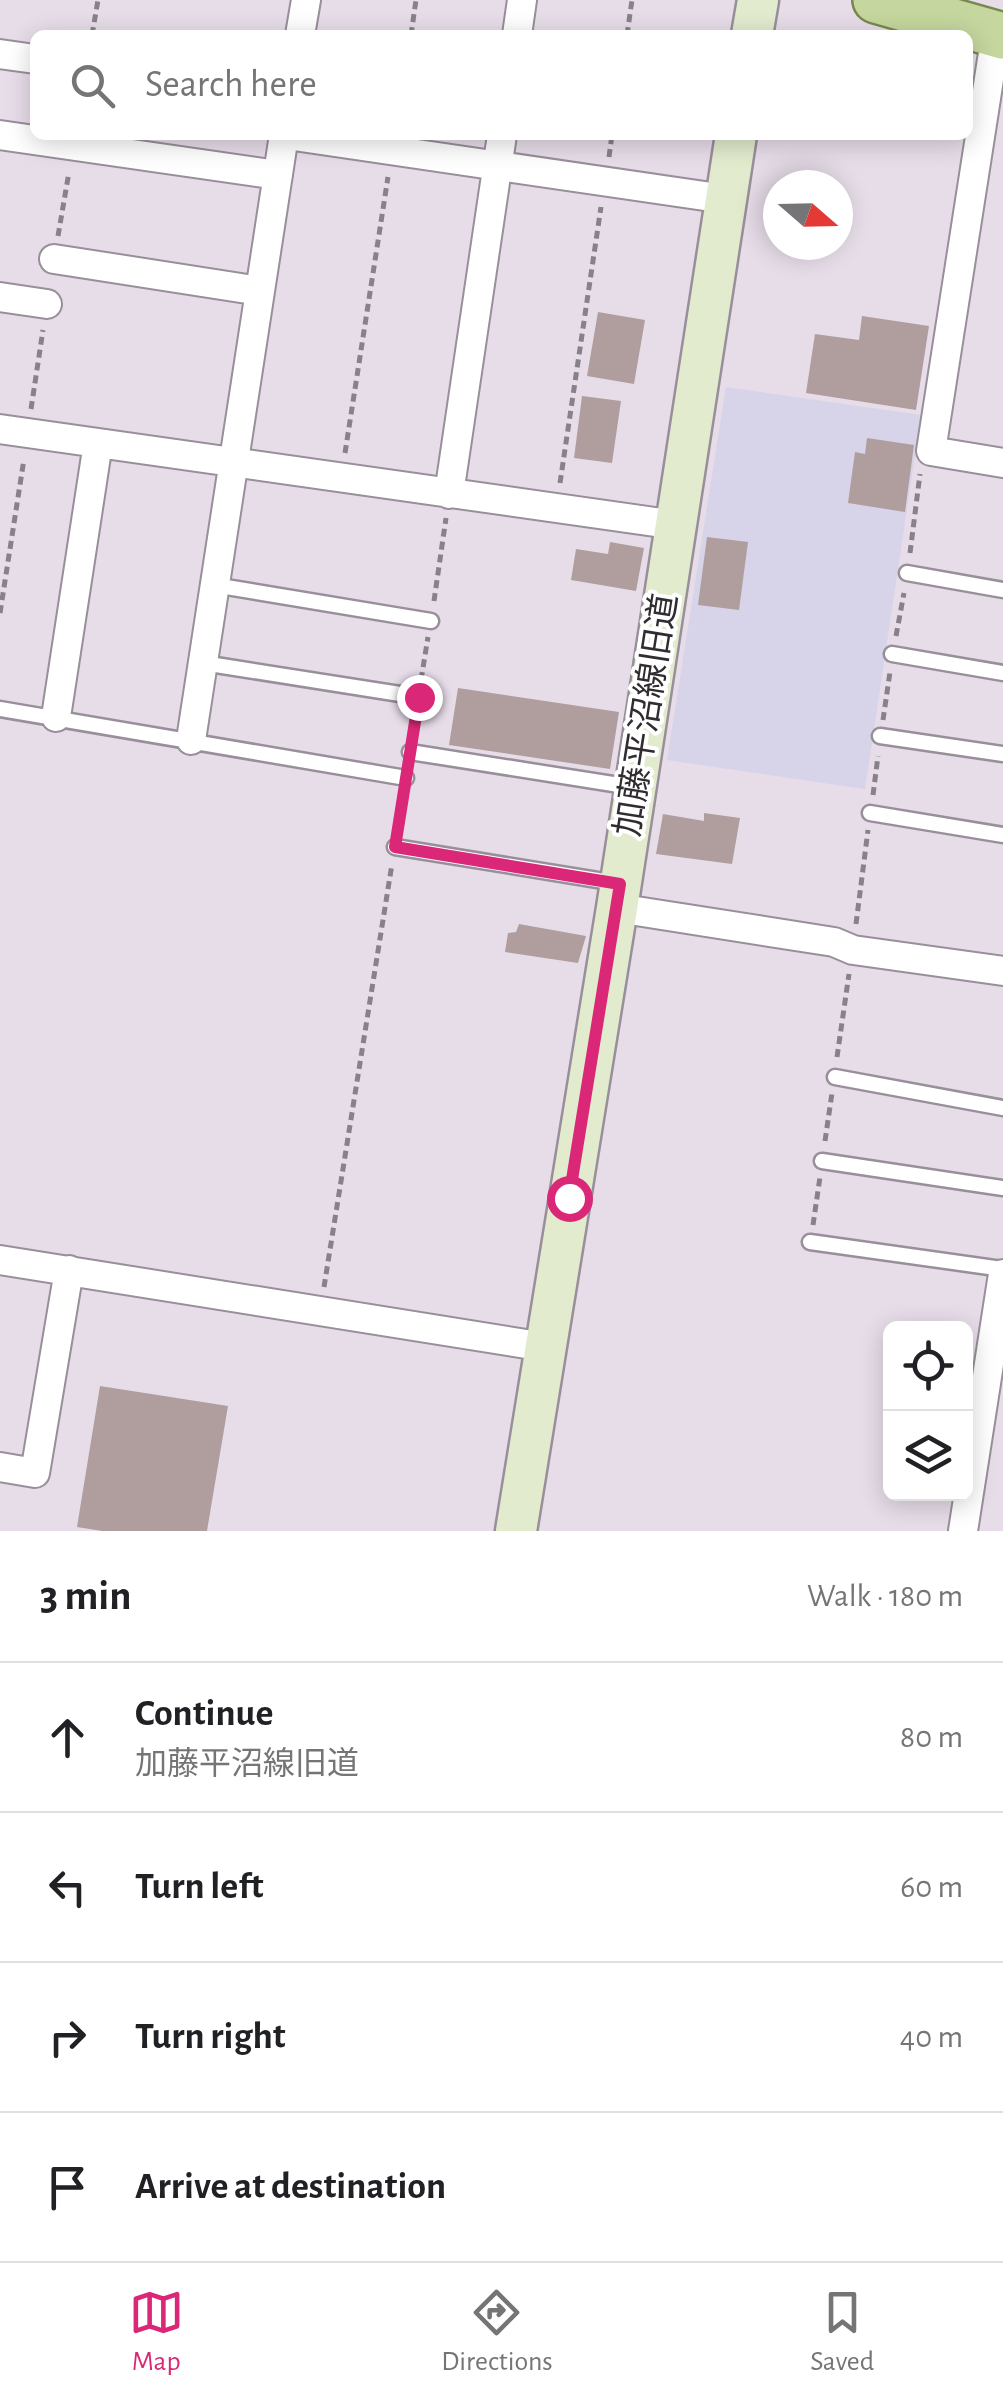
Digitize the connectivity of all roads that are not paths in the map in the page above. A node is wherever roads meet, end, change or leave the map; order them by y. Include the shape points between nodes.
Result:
1 (306, 0) edge
2 (522, 0) edge
3 (758, 0) edge
4 (876, 0) edge
5 (994, 19) edge
6 (301, 30) edge
7 (518, 30) edge
8 (753, 30) edge
9 (0, 54) edge
10 (30, 58) edge
11 (0, 135) edge
12 (30, 140) edge
13 (33, 140) edge
14 (285, 140) edge
15 (322, 140) edge
16 (501, 140) edge
17 (735, 140) edge
18 (498, 164) junction
19 (278, 176) junction
20 (725, 199) junction
21 (54, 259) road end
22 (260, 291) junction
23 (0, 297) edge
24 (47, 304) road end
25 (14, 431) edge
26 (98, 443) junction
27 (232, 462) junction
28 (1003, 462) edge
29 (449, 494) junction
30 (676, 526) junction
31 (907, 573) road end
32 (214, 585) junction
33 (1003, 590) edge
34 (431, 621) road end
35 (892, 654) road end
36 (203, 662) junction
37 (1003, 673) edge
38 (419, 697) road end
39 (0, 709) edge
40 (56, 717) junction
41 (880, 736) road end
42 (191, 740) junction
43 (410, 752) dead end
44 (1003, 754) edge
45 (406, 778) road end
46 (635, 787) junction
47 (870, 813) road end
48 (1003, 835) edge
49 (395, 847) road end
50 (619, 896) junction
51 (1003, 971) edge
52 (835, 1077) road end
53 (1003, 1108) edge
54 (822, 1161) road end
55 (1003, 1188) edge
56 (810, 1242) road end
57 (0, 1260) edge
58 (70, 1270) junction
59 (1003, 1272) edge
60 (545, 1347) junction
61 (0, 1467) edge
62 (516, 1531) edge
63 (963, 1531) edge

1 - 6 street
2 - 7 street
3 - 8 street
4 - 5 main road
5 - 28 street via 932,451
9 - 10 street
11 - 12 street
13 - 19 street
14 - 19 street
15 - 18 street
16 - 18 street
17 - 20 street, 加藤平沼線旧道
18 - 20 street
18 - 29 street
19 - 22 street
20 - 30 street, 加藤平沼線旧道
21 - 22 street
22 - 27 street
23 - 24 street
25 - 26 street
26 - 27 street
26 - 40 street
27 - 29 street
27 - 32 street
29 - 30 street
30 - 46 street, 加藤平沼線旧道
31 - 33 lane
32 - 34 lane
32 - 36 street
35 - 37 lane
36 - 38 lane
36 - 42 street
39 - 40 lane
40 - 42 lane
41 - 44 lane
42 - 45 lane
43 - 46 lane
46 - 50 street, 加藤平沼線旧道
47 - 48 lane
49 - 50 lane
50 - 51 street via 853,950
50 - 60 street, 加藤平沼線旧道
52 - 53 lane
54 - 55 lane
56 - 59 lane
57 - 58 street
58 - 60 street
58 - 61 street via 35,1473
59 - 63 street
60 - 62 street, 加藤平沼線旧道

